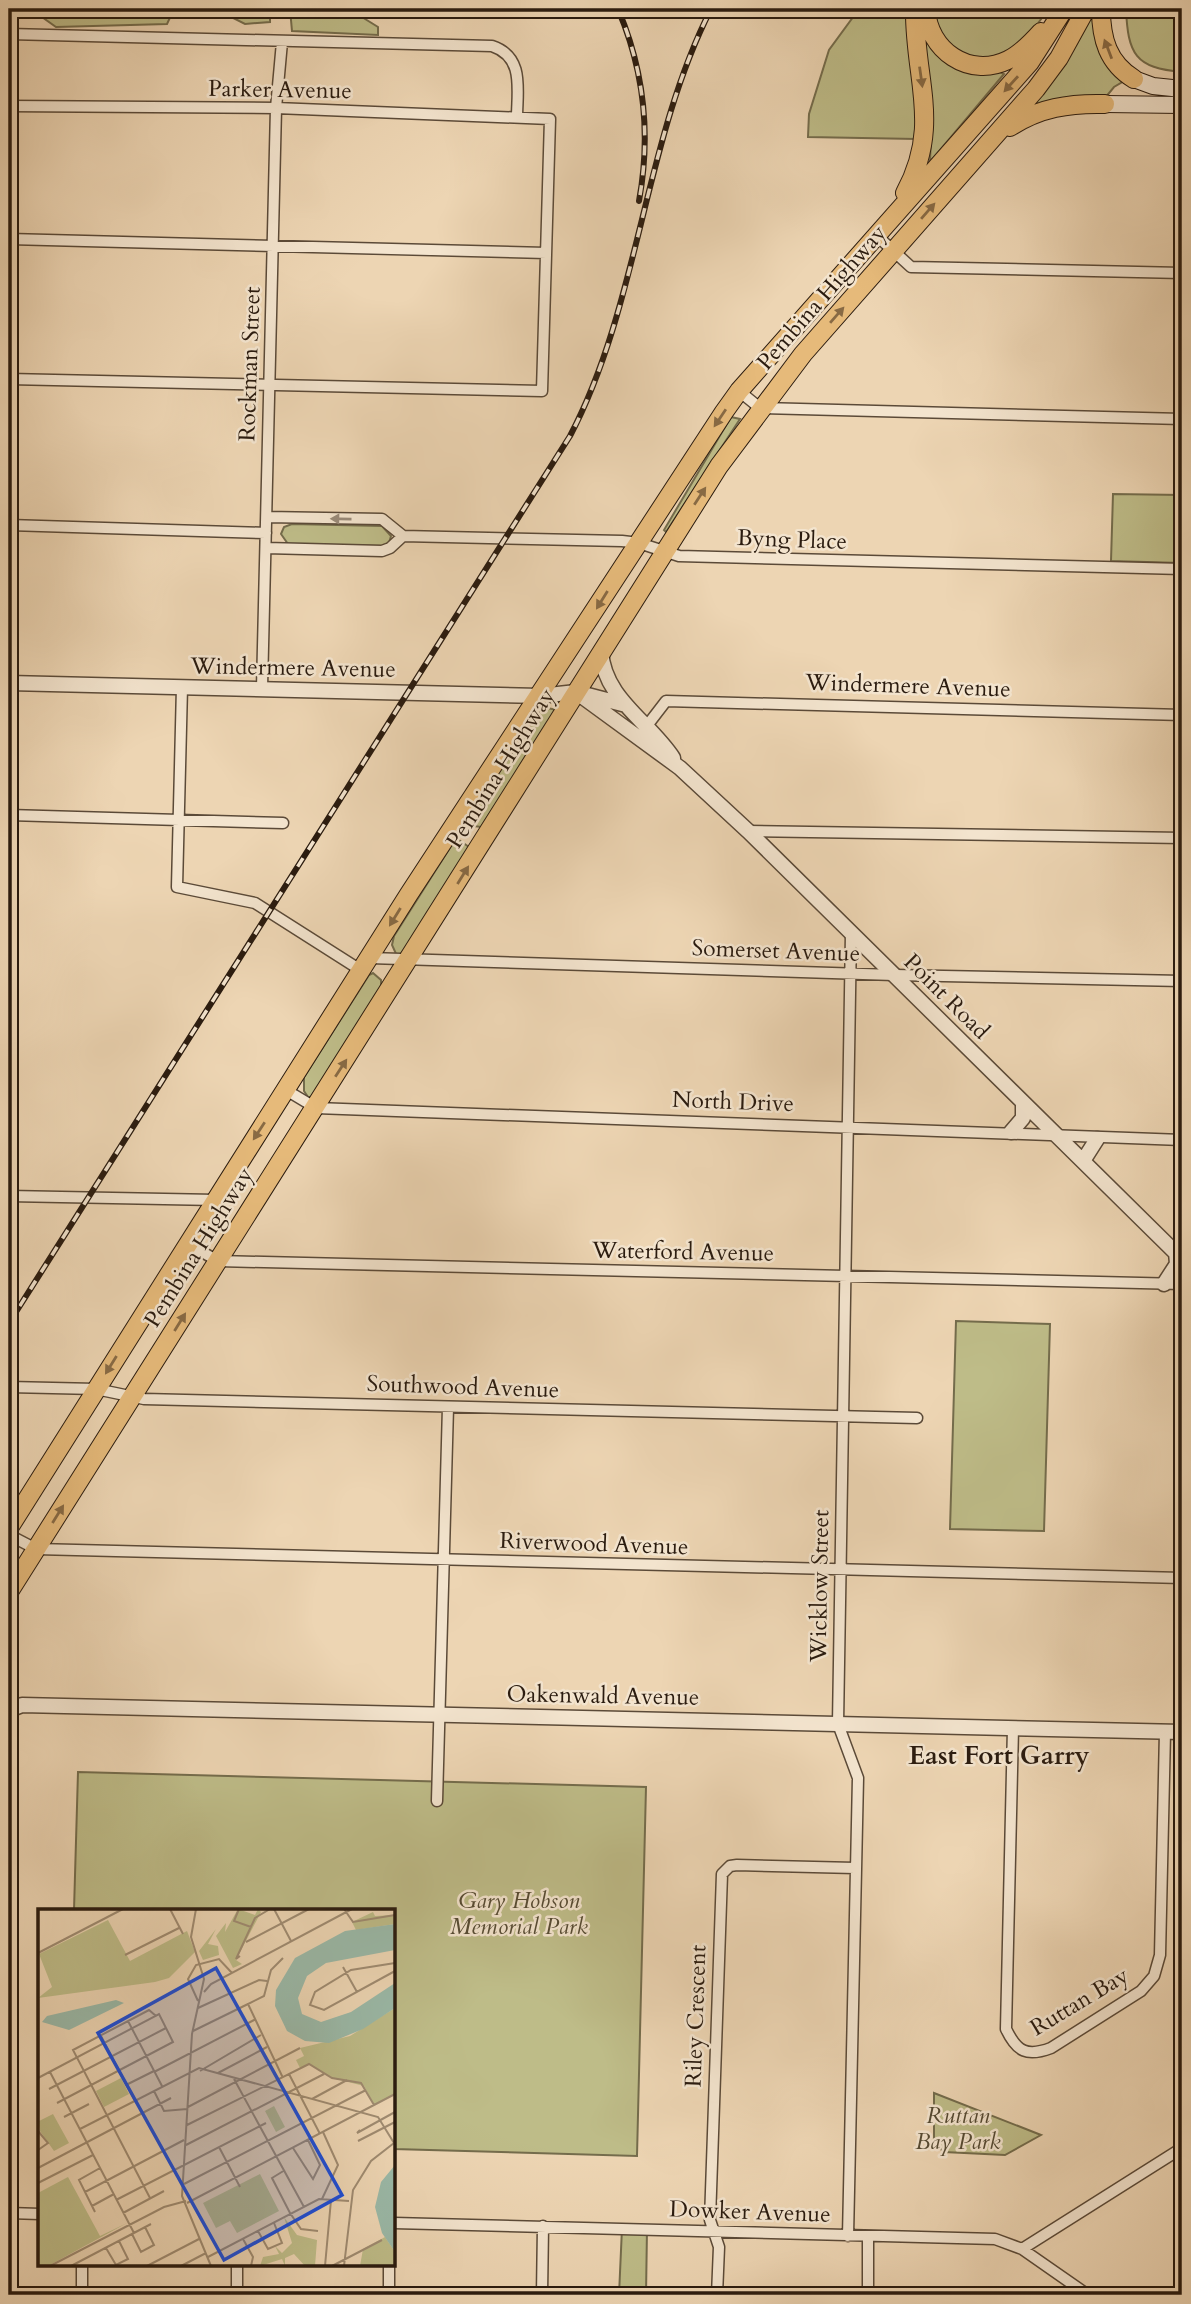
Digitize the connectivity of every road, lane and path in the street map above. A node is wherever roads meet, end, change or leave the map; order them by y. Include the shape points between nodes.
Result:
1 (915, 9) edge
2 (926, 9) edge
3 (1058, 9) edge
4 (1064, 9) edge
5 (1086, 9) edge
6 (1101, 9) edge
7 (9, 34) edge
8 (282, 42) junction
9 (1134, 79) joint
10 (1182, 89) edge
11 (1105, 104) joint
12 (1182, 105) edge
13 (9, 106) edge
14 (276, 108) junction
15 (517, 118) junction
16 (992, 139) junction
17 (892, 217) junction
18 (876, 235) junction
19 (9, 239) edge
20 (273, 246) junction
21 (894, 250) junction
22 (546, 253) junction
23 (1182, 273) edge
24 (9, 379) edge
25 (269, 385) junction
26 (739, 391) junction
27 (760, 408) junction
28 (1182, 419) edge
29 (267, 517) junction
30 (9, 525) edge
31 (266, 533) junction
32 (403, 536) junction
33 (639, 543) junction
34 (266, 548) junction
35 (663, 554) junction
36 (1182, 569) edge
37 (579, 637) junction
38 (601, 651) junction
39 (9, 683) edge
40 (182, 687) junction
41 (262, 688) junction
42 (576, 692) junction
43 (540, 696) junction
44 (626, 705) junction
45 (1182, 715) edge
46 (646, 727) junction
47 (625, 730) junction
48 (680, 768) junction
49 (9, 816) edge
50 (179, 819) junction
51 (284, 823) dead end
52 (748, 831) junction
53 (1182, 838) edge
54 (850, 933) junction
55 (409, 961) junction
56 (366, 964) junction
57 (849, 973) junction
58 (894, 975) junction
59 (1182, 981) edge
60 (286, 1090) junction
61 (1023, 1103) junction
62 (316, 1108) junction
63 (847, 1126) junction
64 (1011, 1132) junction
65 (1056, 1134) junction
66 (1097, 1139) junction
67 (1182, 1140) edge
68 (1083, 1161) junction
69 (9, 1196) edge
70 (216, 1199) junction
71 (188, 1244) junction
72 (1179, 1255) edge
73 (218, 1261) junction
74 (844, 1276) junction
75 (1164, 1284) junction
76 (1182, 1284) edge
77 (9, 1387) edge
78 (96, 1389) junction
79 (132, 1398) junction
80 (448, 1407) junction
81 (916, 1418) dead end
82 (845, 1419) junction
83 (9, 1528) edge
84 (9, 1535) edge
85 (36, 1549) junction
86 (444, 1559) junction
87 (840, 1571) junction
88 (1182, 1578) edge
89 (9, 1592) edge
90 (13, 1704) edge
91 (440, 1714) junction
92 (838, 1724) junction
93 (1013, 1728) junction
94 (1165, 1732) junction
95 (1182, 1732) edge
96 (437, 1801) dead end
97 (855, 1868) junction
98 (1182, 2148) edge
99 (9, 2213) edge
100 (38, 2214) edge
101 (396, 2223) edge
102 (543, 2226) junction
103 (714, 2230) junction
104 (848, 2236) junction
105 (868, 2236) junction
106 (1022, 2249) junction
107 (82, 2266) edge
108 (237, 2266) edge
109 (389, 2266) edge
110 (1084, 2294) edge
111 (82, 2295) edge
112 (237, 2295) edge
113 (388, 2295) edge
114 (542, 2295) edge
115 (717, 2295) edge
116 (868, 2295) edge

1 -> 17 main road via 926,138 917,170
2 - 3 main road via 929,28 943,50 966,64 985,66 1015,56 1040,34
4 -> 17 main road, Pembina Highway via 1030,62
5 - 16 main road, Pembina Highway via 1053,67
9 -> 6 main road via 1116,65 1107,49
7 - 8 street
8 - 14 street, Rockman Street
8 - 15 street via 492,46 506,52 517,69
9 - 10 main road
11 - 12 main road
11 - 16 main road via 1066,105 1038,112
13 - 14 street, Parker Avenue
14 - 15 street, Parker Avenue
14 - 20 street, Rockman Street
15 - 22 street, Parker Avenue via 550,119
21 -> 16 main road, Pembina Highway
17 - 18 main road, Pembina Highway
18 - 21 street
18 - 26 main road, Pembina Highway
19 - 20 street
20 - 22 street
20 - 25 street, Rockman Street
21 - 23 street via 911,267
27 -> 21 main road, Pembina Highway
22 - 25 street via 542,391
24 - 25 street
25 - 29 street, Rockman Street
26 - 27 street
26 -> 33 main road, Pembina Highway
27 - 28 street
35 -> 27 main road, Pembina Highway
29 - 31 street, Rockman Street
32 -> 29 street, Byng Place via 382,519
30 - 31 street
31 - 34 street, Rockman Street
32 - 33 street, Byng Place
32 - 34 street, Byng Place via 383,551
33 - 35 street, Byng Place
33 -> 37 main road, Pembina Highway
34 - 41 street, Rockman Street
35 - 36 street, Byng Place
35 - 38 main road, Pembina Highway
37 - 42 main road
37 - 43 main road, Pembina Highway
38 - 42 main road, Pembina Highway
38 - 44 street, Point Road via 609,683
39 - 40 street, Windermere Avenue
40 - 41 street, Windermere Avenue
40 - 50 street
41 - 43 street, Windermere Avenue
42 - 43 street, Windermere Avenue
42 - 44 street
42 - 47 street, Point Road
55 -> 42 main road, Pembina Highway
43 -> 56 main road, Pembina Highway
44 - 46 street, Point Road
45 - 46 street, Windermere Avenue via 666,701
46 - 47 street
46 - 48 street, Point Road
47 - 48 street, Point Road
48 - 52 street, Point Road
49 - 50 street
50 - 51 street
50 - 56 street via 177,887 255,902
52 - 53 street
52 - 54 street, Point Road
54 - 57 street, Wicklow Street
54 - 58 street, Point Road
55 - 56 street, Somerset Avenue
55 - 57 street, Somerset Avenue
62 -> 55 main road, Pembina Highway
56 - 60 main road, Pembina Highway
57 - 58 street, Somerset Avenue
57 - 63 street, Wicklow Street
58 - 59 street, Somerset Avenue
58 - 61 street, Point Road
60 - 62 street, North Drive
60 -> 70 main road, Pembina Highway
61 - 64 street via 1023,1118
61 - 65 street, Point Road
62 - 63 street, North Drive
62 - 73 main road, Pembina Highway
63 - 64 street, North Drive
63 - 74 street, Wicklow Street
64 - 65 street, North Drive
65 - 66 street, North Drive
65 - 68 street, Point Road
66 - 67 street, North Drive
66 - 68 street
68 - 72 street, Point Road
69 - 70 street
70 - 71 main road, Pembina Highway
71 - 73 street, Waterford Avenue
71 -> 78 main road, Pembina Highway
72 - 75 street
73 - 74 street, Waterford Avenue
79 -> 73 main road, Pembina Highway
74 - 75 street, Waterford Avenue
74 - 82 street, Wicklow Street
75 - 76 street, Waterford Avenue
77 - 78 street, Southwood Avenue
78 - 79 street, Southwood Avenue
78 - 83 main road, Pembina Highway
79 - 80 street, Southwood Avenue
85 -> 79 main road, Pembina Highway
80 - 82 street, Southwood Avenue
80 - 86 street
81 - 82 street, Southwood Avenue
82 - 87 street, Wicklow Street
84 - 85 street, Riverwood Avenue
85 - 86 street, Riverwood Avenue
85 - 89 main road, Pembina Highway
86 - 87 street, Riverwood Avenue
86 - 91 street
87 - 88 street, Riverwood Avenue
87 - 92 street, Wicklow Street
90 - 91 street, Oakenwald Avenue
91 - 92 street, Oakenwald Avenue
91 - 96 street
92 - 93 street, Oakenwald Avenue
92 - 97 street, Wicklow Street via 858,1779
93 - 94 street, Oakenwald Avenue
93 - 94 street, Ruttan Bay via 1006,2029 1023,2053 1035,2054 1141,1991 1154,1976 1160,1955
94 - 95 street, Oakenwald Avenue
97 - 103 street, Riley Crescent via 737,1865 722,1874 710,2220
97 - 104 street, Wicklow Street
98 - 106 street
99 - 100 street
101 - 102 street, Dowker Avenue
102 - 103 street, Dowker Avenue
102 - 114 street
103 - 104 street, Dowker Avenue
103 - 115 street, Riley Crescent via 719,2246
104 - 105 street, Dowker Avenue
105 - 106 street, Dowker Avenue via 995,2239
105 - 116 street
106 - 110 street, Dowker Avenue
107 - 111 street
108 - 112 street
109 - 113 street

